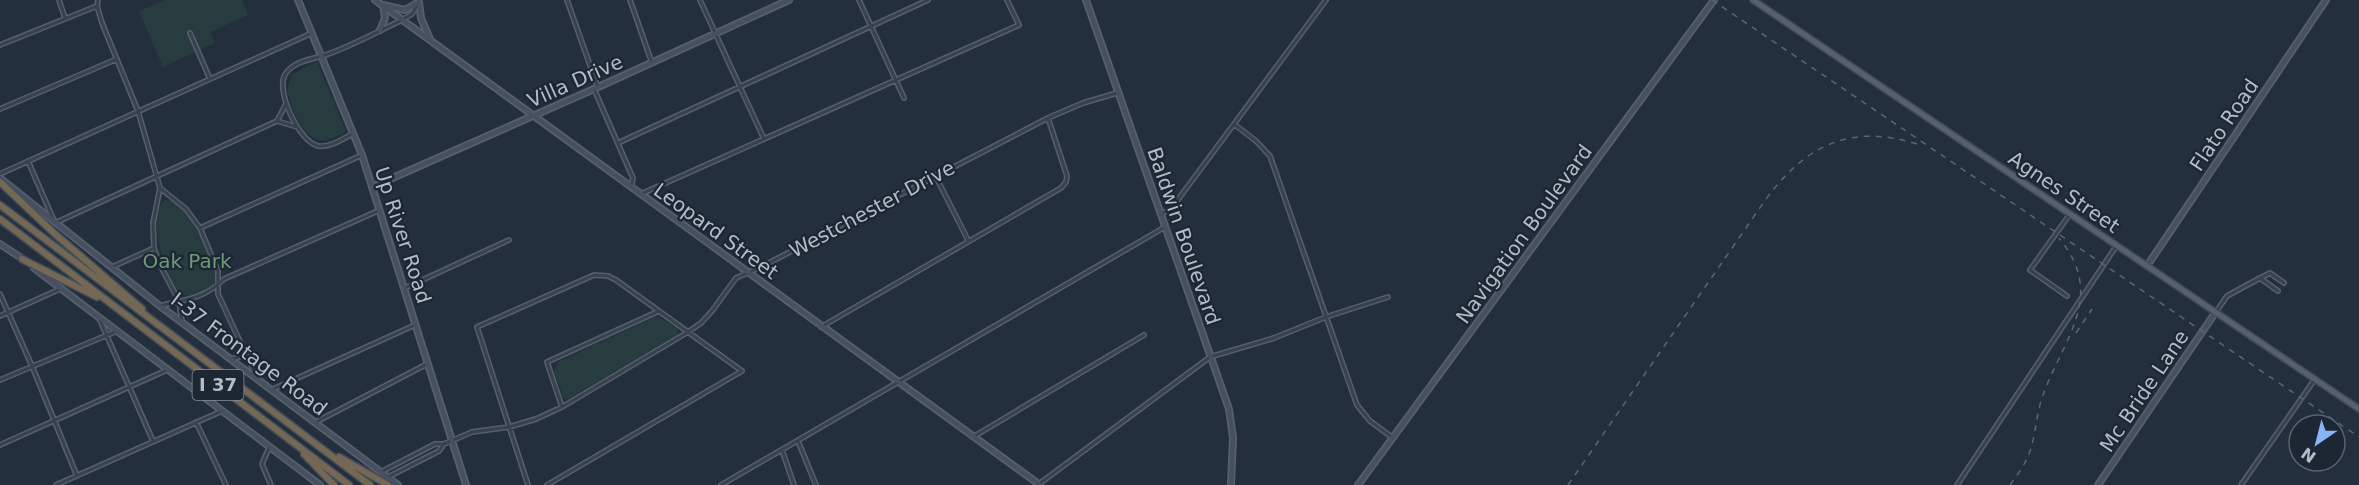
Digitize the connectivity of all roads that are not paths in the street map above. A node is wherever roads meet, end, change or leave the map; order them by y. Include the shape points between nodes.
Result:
1 (59, 0) edge
2 (98, 0) edge
3 (298, 0) edge
4 (375, 0) edge
5 (567, 0) edge
6 (630, 0) edge
7 (700, 0) edge
8 (789, 0) edge
9 (859, 0) edge
10 (928, 0) edge
11 (1007, 0) edge
12 (1086, 0) edge
13 (1326, 0) edge
14 (1714, 0) edge
15 (1753, 0) edge
16 (2326, 0) edge
17 (419, 1) edge
18 (383, 5) junction
19 (97, 6) junction
20 (65, 18) junction
21 (402, 20) junction
22 (871, 26) junction
23 (380, 30) junction
24 (190, 33) dead end
25 (312, 33) junction
26 (716, 34) junction
27 (430, 40) junction
28 (0, 45) edge
29 (321, 56) junction
30 (117, 59) junction
31 (652, 63) junction
32 (210, 79) junction
33 (895, 80) junction
34 (740, 87) junction
35 (596, 89) junction
36 (1117, 93) junction
37 (904, 98) dead end
38 (287, 103) junction
39 (0, 109) edge
40 (138, 111) junction
41 (535, 116) junction
42 (1048, 118) junction
43 (277, 121) junction
44 (1234, 124) junction
45 (297, 127) junction
46 (353, 134) junction
47 (764, 139) junction
48 (618, 143) junction
49 (362, 155) junction
50 (28, 161) junction
51 (935, 175) junction
52 (156, 176) junction
53 (0, 178) edge
54 (372, 187) junction
55 (631, 187) junction
56 (160, 188) junction
57 (641, 195) junction
58 (0, 205) edge
59 (49, 205) junction
60 (380, 210) junction
61 (42, 212) junction
62 (1161, 214) junction
63 (2070, 214) junction
64 (0, 219) edge
65 (55, 223) junction
66 (1166, 226) junction
67 (200, 228) junction
68 (509, 240) dead end
69 (968, 241) junction
70 (2117, 245) junction
71 (1, 246) edge
72 (154, 248) junction
73 (22, 259) junction
74 (2147, 266) junction
75 (112, 267) junction
76 (747, 272) junction
77 (2260, 278) junction
78 (2284, 283) dead end
79 (218, 284) junction
80 (62, 288) junction
81 (405, 288) junction
82 (2278, 291) dead end
83 (0, 294) edge
84 (2067, 296) dead end
85 (1388, 297) dead end
86 (179, 301) junction
87 (114, 305) junction
88 (160, 306) junction
89 (659, 311) junction
90 (8, 312) junction
91 (2215, 313) junction
92 (0, 316) edge
93 (98, 316) junction
94 (1326, 317) junction
95 (182, 322) junction
96 (416, 324) junction
97 (821, 327) junction
98 (118, 330) junction
99 (163, 330) junction
100 (688, 332) junction
101 (106, 334) junction
102 (1144, 335) dead end
103 (244, 350) junction
104 (1210, 357) junction
105 (231, 360) junction
106 (429, 363) junction
107 (32, 366) junction
108 (169, 369) junction
109 (2315, 379) junction
110 (0, 380) edge
111 (258, 380) junction
112 (898, 382) junction
113 (130, 388) junction
114 (271, 390) junction
115 (562, 407) junction
116 (2359, 409) edge
117 (223, 410) junction
118 (54, 421) junction
119 (196, 422) junction
120 (315, 423) junction
121 (509, 427) junction
122 (973, 437) junction
123 (1393, 438) junction
124 (452, 439) junction
125 (798, 441) junction
126 (153, 442) junction
127 (315, 444) junction
128 (444, 444) junction
129 (0, 445) edge
130 (296, 445) junction
131 (270, 446) junction
132 (782, 450) junction
133 (380, 473) junction
134 (76, 476) junction
135 (386, 477) junction
136 (56, 485) edge
137 (226, 485) edge
138 (272, 485) edge
139 (321, 485) edge
140 (334, 485) edge
141 (349, 485) edge
142 (370, 485) edge
143 (388, 485) edge
144 (398, 485) edge
145 (466, 485) edge
146 (528, 485) edge
147 (547, 485) edge
148 (721, 485) edge
149 (794, 485) edge
150 (816, 485) edge
151 (1039, 485) edge
152 (1231, 485) edge
153 (1359, 485) edge
154 (1957, 485) edge
155 (2097, 485) edge
156 (2241, 485) edge

1 - 20 street
2 - 19 street
3 - 25 main road, Up River Road
4 - 18 main road, Leopard Street
5 - 35 street
6 - 31 street
7 - 26 street
8 - 26 main road, Villa Drive
9 - 22 street
10 - 22 street
11 - 33 street via 1019,25
12 - 36 main road, Baldwin Boulevard
13 - 44 street
14 - 123 main road, Navigation Boulevard
15 - 63 main road, Agnes Street
16 - 74 main road, Flato Road
17 - 18 main road via 405,10
17 - 21 street via 412,14
17 - 27 main road
18 - 21 main road, Leopard Street
18 - 23 main road via 385,18
19 - 20 street
19 - 30 street
20 - 28 street
21 - 23 street
21 - 27 main road, Leopard Street
22 - 33 street
22 - 34 street
23 - 29 street
24 - 32 street
25 - 29 main road, Up River Road
25 - 32 street
26 - 31 main road, Villa Drive
26 - 34 street
27 - 41 main road, Leopard Street
29 - 38 street via 285,74 282,89
29 - 46 main road, Up River Road
30 - 39 street
30 - 40 street
31 - 35 main road, Villa Drive
32 - 40 street
33 - 37 street
33 - 47 street
34 - 47 street
34 - 48 street
35 - 41 main road, Villa Drive
35 - 48 street
36 - 42 street, Westchester Drive
36 - 62 main road, Baldwin Boulevard
38 - 43 street
38 - 45 street
40 - 50 street
40 - 52 street
41 - 54 main road, Villa Drive
41 - 55 main road, Leopard Street
42 - 51 street, Westchester Drive
42 - 69 street via 1066,183
43 - 45 street
43 - 52 street
44 - 62 street via 1171,209
44 - 94 street via 1270,156
45 - 46 street via 303,137 318,146
46 - 49 main road, Up River Road
47 - 57 street
48 - 55 street via 633,177
49 - 54 main road, Up River Road
49 - 67 street
50 - 53 street
50 - 59 street
51 - 69 street
51 - 76 street, Westchester Drive
52 - 56 street
52 - 65 street
53 - 61 main road, I-37 Frontage Road
53 - 99 highway via 55,234
54 - 60 main road, Up River Road
55 - 57 main road, Leopard Street
56 - 67 street via 186,209
56 - 72 street via 153,223
57 - 76 main road, Leopard Street
58 - 99 highway, I 37
59 - 61 street
59 - 65 street
60 - 79 street
60 - 81 main road, Up River Road
61 - 65 main road, I-37 Frontage Road
62 - 66 main road, Baldwin Boulevard
63 - 70 main road, Agnes Street
63 - 84 street via 2030,270
64 - 87 highway, I 37
65 - 75 main road, I-37 Frontage Road
66 - 104 main road, Baldwin Boulevard
66 - 112 street
67 - 79 street via 218,271
68 - 81 street
69 - 97 street
70 - 74 main road, Agnes Street
70 - 154 street
71 - 73 main road
72 - 75 street
72 - 86 street
73 - 80 main road
73 - 87 highway
74 - 91 main road, Agnes Street
75 - 88 main road, I-37 Frontage Road
76 - 97 main road, Leopard Street
76 - 100 street, Westchester Drive via 736,278 712,311
77 - 78 street via 2270,273
77 - 82 street
77 - 91 street via 2228,296
79 - 86 street via 198,298
79 - 103 street via 218,294
80 - 90 street
80 - 93 main road
81 - 96 main road, Up River Road
83 - 90 street
85 - 94 street
86 - 88 street
86 - 95 street
87 - 130 highway, I 37
88 - 95 main road, I-37 Frontage Road
89 - 100 street
89 - 115 street via 547,362
89 - 121 street via 608,276 594,275 477,327
90 - 92 street
90 - 107 street
91 - 109 main road, Agnes Street
91 - 155 main road, Mc Bride Lane
93 - 98 main road
93 - 101 street
94 - 104 street
94 - 123 street via 1357,405
95 - 105 main road, I-37 Frontage Road
96 - 106 main road, Up River Road
96 - 114 street
97 - 112 main road, Leopard Street
98 - 101 street
98 - 108 main road
99 - 127 highway, I 37
100 - 115 street, Westchester Drive
100 - 147 street via 742,371
101 - 107 street
101 - 113 street
102 - 122 street
103 - 105 street
103 - 111 street
104 - 151 street
104 - 152 main road, Baldwin Boulevard via 1230,421
105 - 111 main road, I-37 Frontage Road
106 - 120 street
106 - 124 main road, Up River Road
107 - 110 street
107 - 118 street
108 - 113 street
108 - 117 main road
109 - 116 main road, Agnes Street
109 - 156 street
111 - 114 main road, I-37 Frontage Road
112 - 122 main road, Leopard Street
112 - 125 street
113 - 118 street
113 - 126 street
114 - 120 main road, I-37 Frontage Road
115 - 121 street, Westchester Drive
117 - 119 street
117 - 131 main road
118 - 129 street
118 - 134 street
119 - 126 street
119 - 137 street
120 - 133 main road, I-37 Frontage Road
121 - 124 street, Westchester Drive
121 - 146 street
122 - 151 main road, Leopard Street
123 - 153 main road, Navigation Boulevard
124 - 128 street, Westchester Drive
124 - 145 main road, Up River Road
125 - 132 street
125 - 150 street
126 - 134 street
127 - 142 highway, I 37
127 - 143 highway
128 - 133 street via 435,444
128 - 135 street
130 - 140 highway
130 - 141 highway, I 37
131 - 138 street via 262,464
131 - 139 main road
132 - 148 street
132 - 149 street
133 - 135 main road, I-37 Frontage Road
134 - 136 street
135 - 144 main road, I-37 Frontage Road

